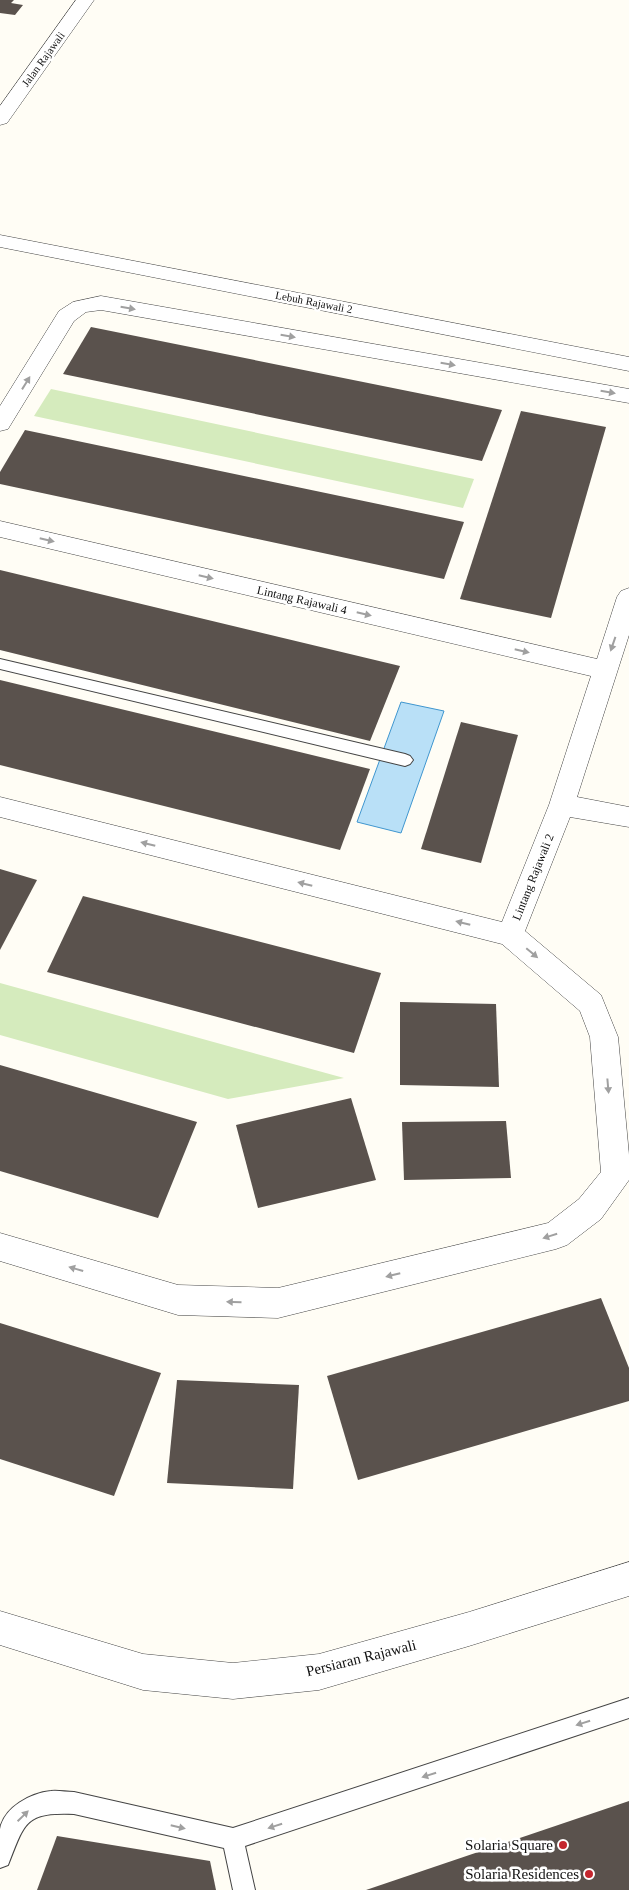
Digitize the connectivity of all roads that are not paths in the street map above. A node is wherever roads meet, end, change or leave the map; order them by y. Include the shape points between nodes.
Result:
1 (85, 0) edge
2 (0, 119) edge
3 (0, 241) edge
4 (629, 364) edge
5 (629, 396) edge
6 (0, 424) edge
7 (0, 529) edge
8 (629, 597) edge
9 (0, 664) edge
10 (604, 670) junction
11 (405, 760) dead end
12 (562, 805) junction
13 (0, 807) edge
14 (629, 817) edge
15 (510, 935) junction
16 (0, 1247) edge
17 (629, 1579) edge
18 (0, 1628) edge
19 (629, 1708) edge
20 (233, 1839) junction
21 (0, 1858) edge
22 (244, 1890) edge

1 - 2 street, Jalan Rajawali
3 - 4 street, Lebuh Rajawali 2
6 -> 5 street via 66,316 80,307 101,303
7 -> 10 street, Lintang Rajawali 4
8 -> 10 street, Lintang Rajawali 2
9 - 11 lane
10 - 12 street, Lintang Rajawali 2
12 - 14 street
12 - 15 street, Lintang Rajawali 2
15 -> 13 street
15 -> 16 street, Lintang Rajawali 2 via 591,1004 604,1037 616,1176 590,1209 556,1235 278,1304 178,1300
17 - 18 street, Persiaran Rajawali via 319,1672 233,1681 143,1672
19 -> 20 lane
21 -> 20 lane via 5,1836 24,1812 49,1802 74,1803
20 - 22 lane

